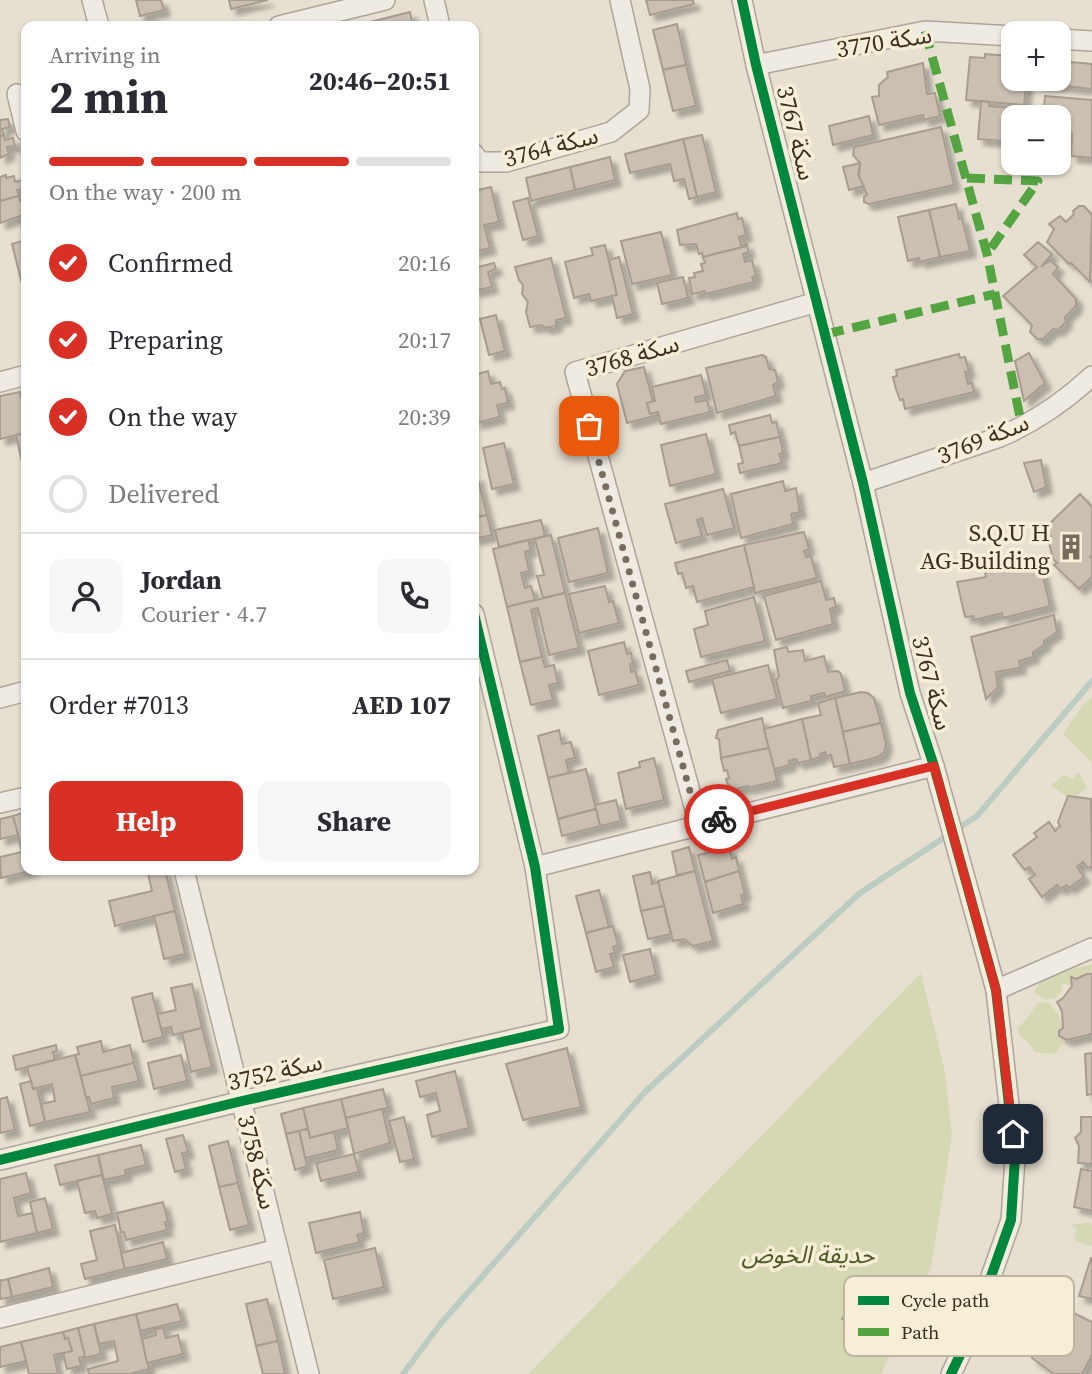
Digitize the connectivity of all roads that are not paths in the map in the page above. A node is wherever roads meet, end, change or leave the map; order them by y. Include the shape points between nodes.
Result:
1 (92, 0) edge
2 (385, 0) edge
3 (434, 0) edge
4 (620, 0) edge
5 (742, 0) edge
6 (98, 21) edge
7 (299, 21) edge
8 (439, 21) edge
9 (1001, 35) edge
10 (1071, 40) edge
11 (1092, 41) edge
12 (756, 65) junction
13 (17, 94) dead end
14 (21, 110) edge
15 (479, 160) edge
16 (817, 302) junction
17 (21, 376) edge
18 (1092, 376) edge
19 (0, 382) edge
20 (863, 483) junction
21 (479, 635) edge
22 (21, 692) edge
23 (0, 698) edge
24 (934, 766) junction
25 (21, 798) edge
26 (0, 803) edge
27 (699, 824) junction
28 (535, 867) junction
29 (185, 875) edge
30 (1092, 948) edge
31 (996, 990) junction
32 (242, 1101) junction
33 (0, 1160) edge
34 (278, 1249) junction
35 (991, 1276) edge
36 (0, 1318) edge
37 (960, 1356) edge
38 (309, 1374) edge
39 (951, 1374) edge

1 - 6 street
2 - 7 street
3 - 8 street
4 - 15 street, سكة 3764 via 640,89 639,110 611,132 506,162
5 - 12 street, سكة 3767
9 - 12 street, سكة 3770 via 925,31
10 - 11 street
12 - 16 street, سكة 3767
13 - 14 street
16 - 20 street, سكة 3767
16 - 27 street, سكة 3768 via 575,372
17 - 19 street
18 - 20 street, سكة 3769 via 1067,400 1022,428
20 - 24 street, سكة 3767 via 910,693
21 - 28 street
22 - 23 street
24 - 27 street
24 - 31 street, سكة 3767
25 - 26 street
27 - 28 street
28 - 32 street, سكة 3752 via 559,1029
29 - 32 street, سكة 3758
30 - 31 street
31 - 35 street, سكة 3767 via 1015,1158 1011,1220
32 - 33 street, سكة 3752
32 - 34 street, سكة 3758
34 - 36 street
34 - 38 street, سكة 3758
37 - 39 street, سكة 3767

